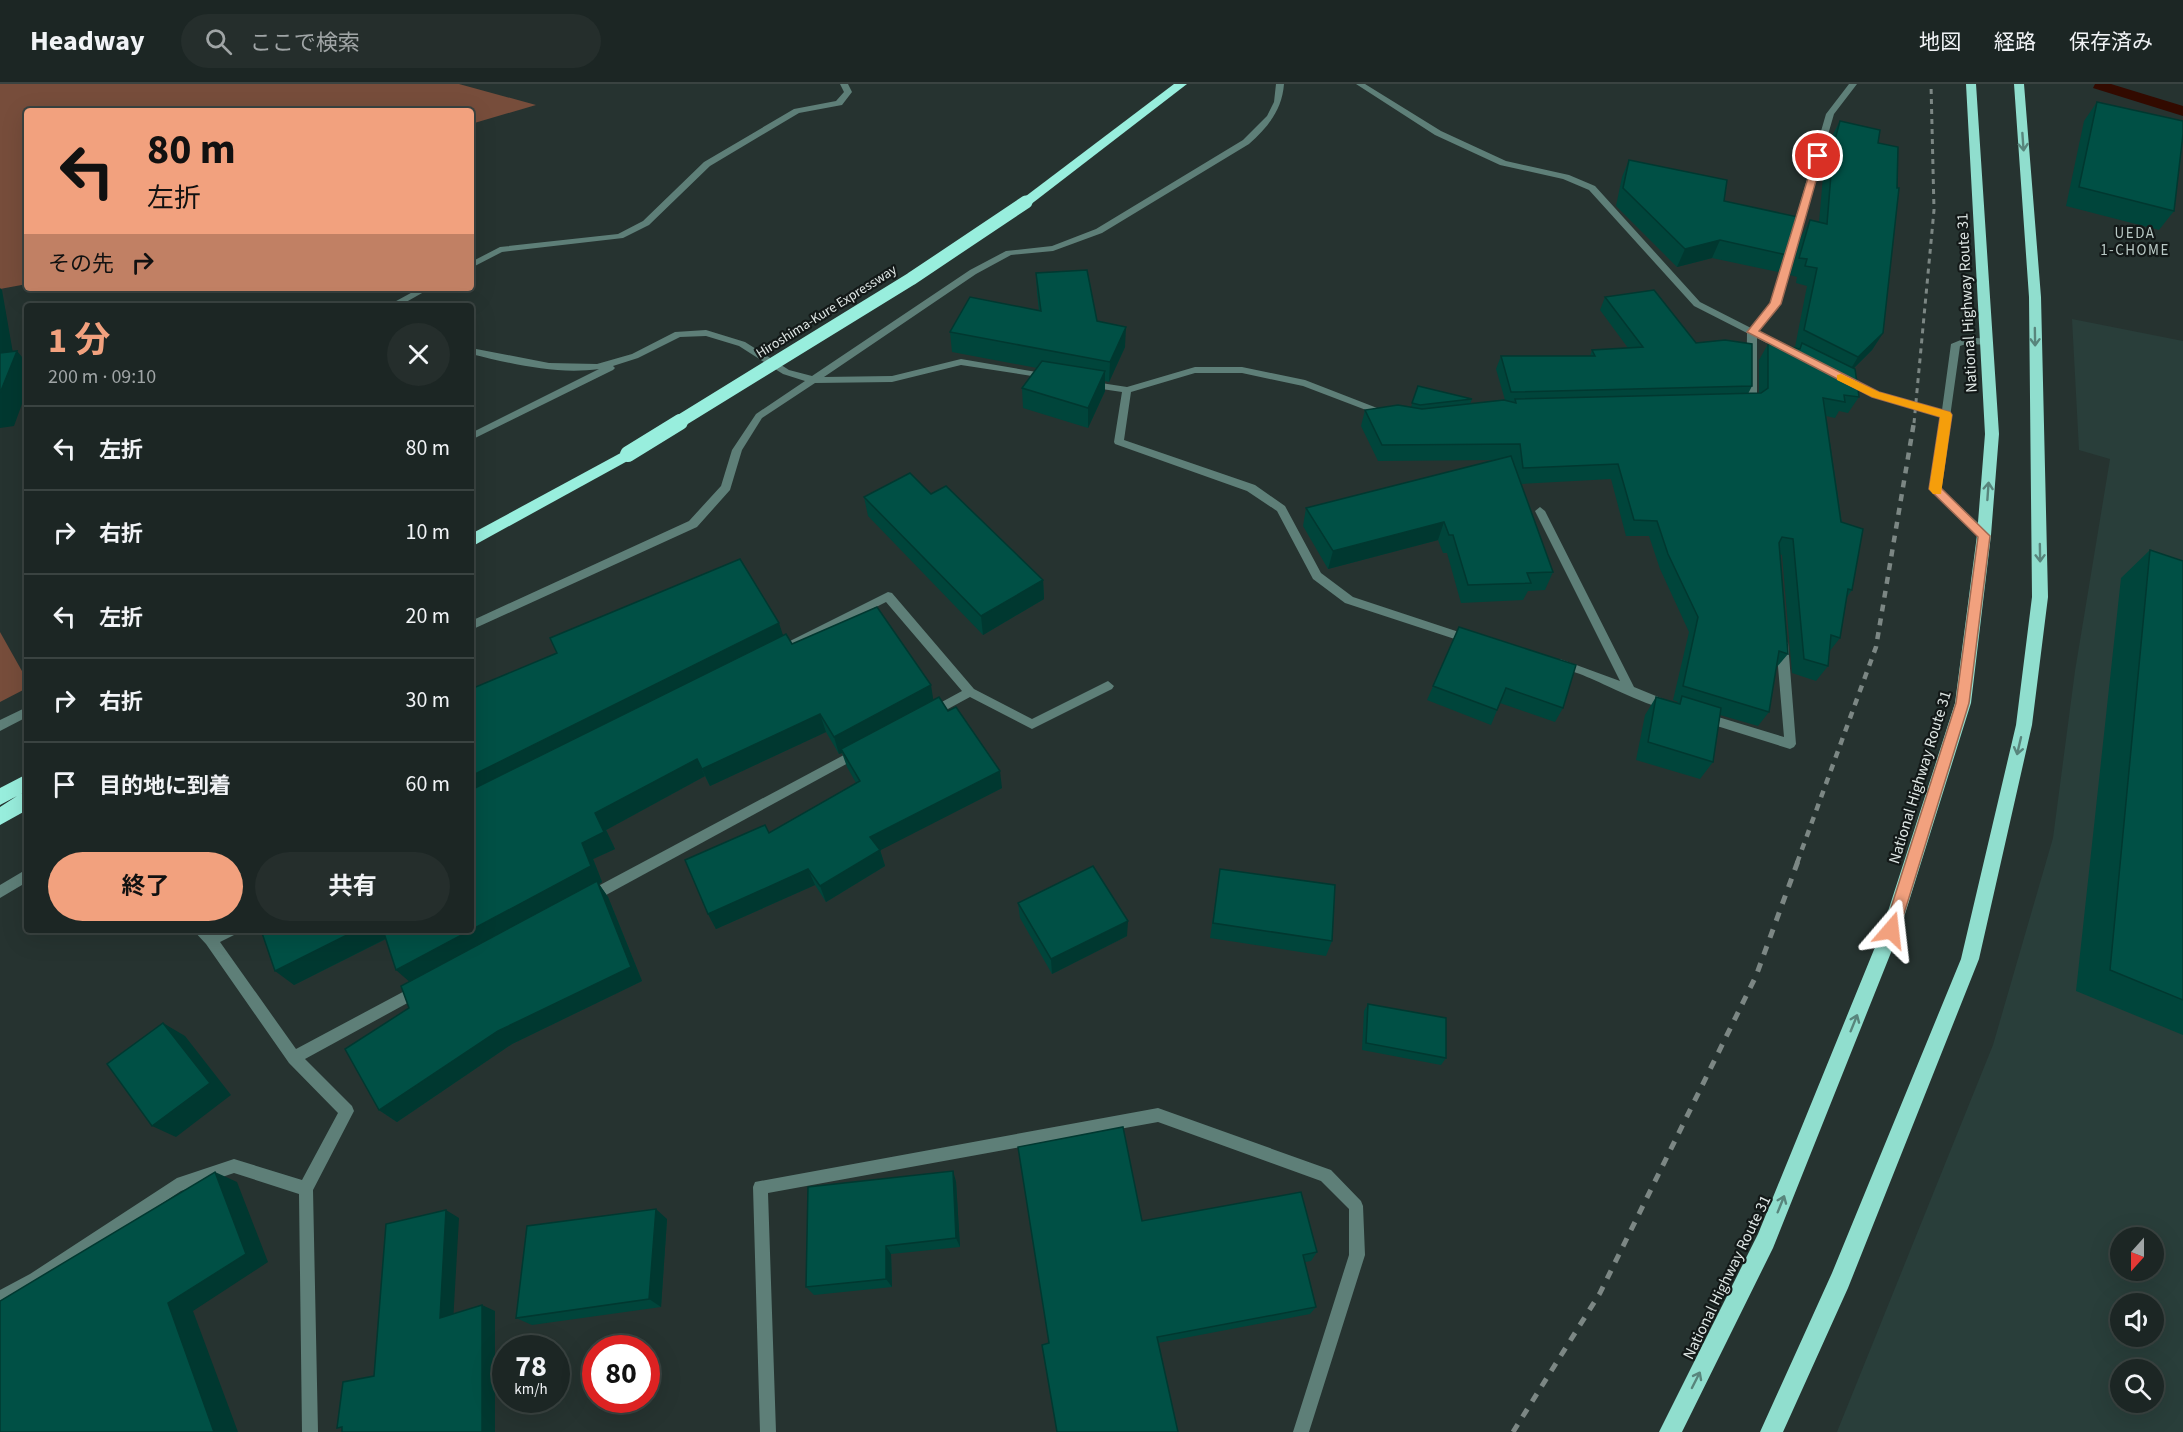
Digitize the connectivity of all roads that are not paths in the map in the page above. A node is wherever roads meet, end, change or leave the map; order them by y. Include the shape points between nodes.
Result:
1 (844, 84) edge
2 (1181, 84) edge
3 (1280, 84) edge
4 (1360, 84) edge
5 (1854, 84) edge
6 (1971, 84) edge
7 (2019, 84) edge
8 (474, 263) edge
9 (421, 291) edge
10 (398, 303) edge
11 (1752, 332) junction
12 (1986, 342) junction
13 (474, 352) edge
14 (635, 356) junction
15 (1804, 358) edge
16 (1834, 374) edge
17 (1056, 378) edge
18 (813, 380) junction
19 (1079, 382) edge
20 (1126, 390) junction
21 (1740, 405) edge
22 (1946, 415) junction
23 (1398, 417) edge
24 (474, 436) edge
25 (1540, 511) dead end
26 (1984, 536) junction
27 (474, 539) edge
28 (474, 625) edge
29 (1781, 628) edge
30 (1477, 642) edge
31 (770, 656) edge
32 (1552, 662) edge
33 (1108, 686) dead end
34 (970, 692) junction
35 (1631, 692) junction
36 (24, 714) edge
37 (918, 720) edge
38 (0, 726) edge
39 (866, 748) edge
40 (24, 784) edge
41 (0, 796) edge
42 (24, 803) edge
43 (0, 817) edge
44 (24, 877) edge
45 (0, 892) edge
46 (574, 906) edge
47 (206, 935) edge
48 (429, 985) edge
49 (294, 1058) junction
50 (306, 1189) junction
51 (0, 1299) edge
52 (310, 1432) edge
53 (768, 1432) edge
54 (1301, 1432) edge
55 (1670, 1432) edge
56 (1771, 1432) edge

1 - 8 street via 848,92 839,103 797,111 707,164 646,223 620,236 500,250
2 - 27 highway, Hiroshima-Kure Expressway, bridge via 1026,202 911,279 628,454
3 - 18 street via 1280,98 1267,125 1246,142 1099,231 1053,248 1009,254 973,272
4 - 11 street via 1438,133 1503,163 1566,177 1592,188 1697,304
5 - 11 street via 1830,114 1775,304
6 - 12 highway, National Highway Route 31
7 -> 56 highway via 2035,297 2040,597 2024,725 1970,959 1840,1280
9 - 10 street
11 - 15 street
11 - 21 street via 1752,404
12 - 22 street via 1968,340 1956,344
26 -> 12 highway, National Highway Route 31 via 1992,434
13 - 14 street via 549,366 597,367
14 - 18 street via 678,334 706,333 742,344 786,372
14 - 24 street
16 - 22 street via 1875,395
17 - 18 street via 961,362 892,379
18 - 28 street via 759,416 737,450 726,487 693,524
19 - 20 street
20 - 23 street via 1195,370 1242,370 1305,383
20 - 30 street via 1119,442 1251,488 1281,509 1317,576 1349,600
22 - 26 street via 1935,489
25 - 35 street
55 -> 26 highway, National Highway Route 31 via 1766,1241 1891,930 1962,703
29 - 35 street via 1790,744
31 - 34 street via 888,596
32 - 35 street via 1574,667
33 - 34 street via 1032,724
34 - 37 street
36 - 38 street
39 - 46 street
40 - 41 highway
42 - 43 highway
44 - 45 street
47 - 49 street
48 - 49 street
49 - 50 street via 347,1111
50 - 51 street via 234,1166 177,1185
50 - 52 street
53 - 54 street via 760,1187 1158,1115 1326,1175 1356,1206 1357,1255

